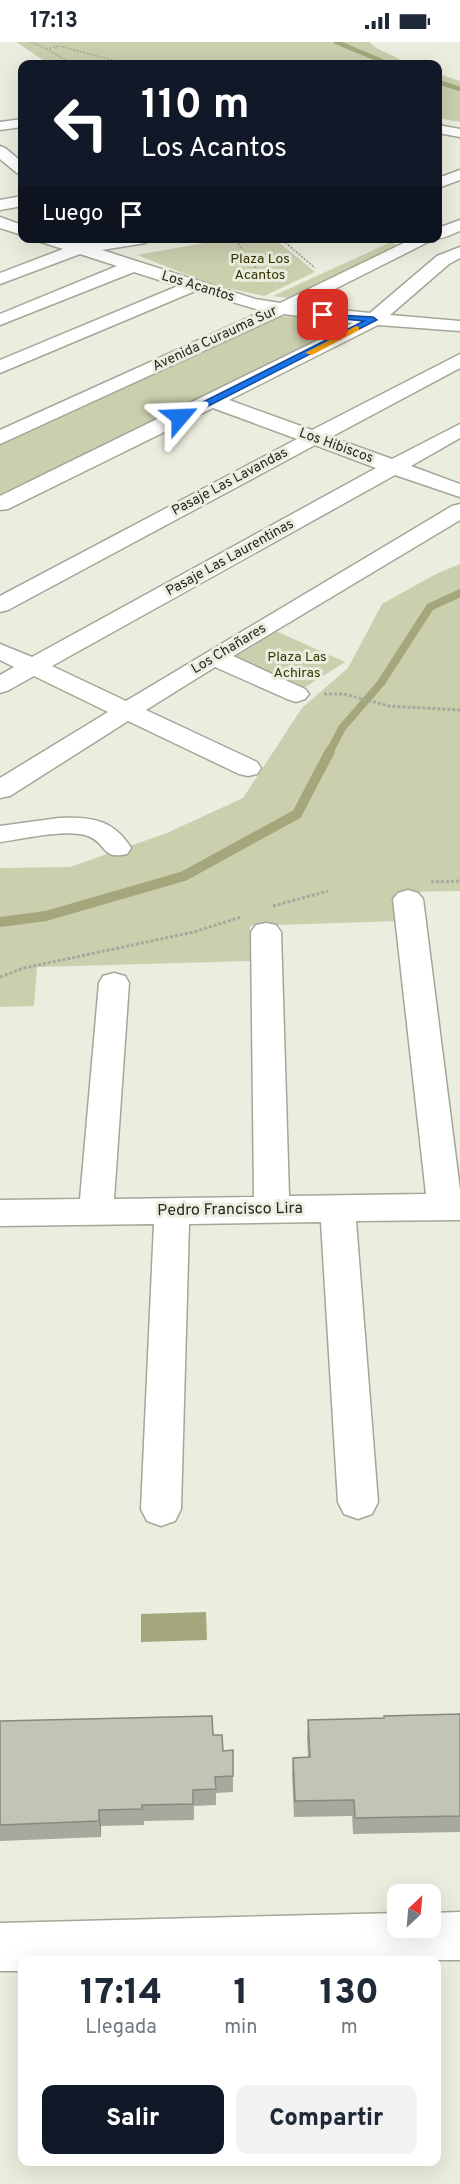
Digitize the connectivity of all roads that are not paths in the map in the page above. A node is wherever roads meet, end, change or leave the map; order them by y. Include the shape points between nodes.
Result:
1 (18, 124) edge
2 (0, 126) edge
3 (442, 130) edge
4 (460, 133) edge
5 (442, 140) edge
6 (460, 143) edge
7 (0, 152) edge
8 (18, 168) edge
9 (18, 172) edge
10 (442, 173) edge
11 (0, 176) edge
12 (458, 176) edge
13 (442, 182) edge
14 (18, 202) edge
15 (0, 205) edge
16 (0, 222) edge
17 (460, 225) edge
18 (18, 229) edge
19 (18, 231) edge
20 (442, 232) edge
21 (0, 237) edge
22 (61, 243) edge
23 (115, 243) edge
24 (418, 243) edge
25 (78, 249) junction
26 (460, 252) edge
27 (130, 267) junction
28 (0, 279) edge
29 (193, 286) junction
30 (281, 309) junction
31 (0, 320) edge
32 (373, 320) junction
33 (460, 326) edge
34 (460, 360) edge
35 (0, 367) edge
36 (212, 401) junction
37 (460, 430) edge
38 (0, 438) edge
39 (314, 438) junction
40 (396, 467) junction
41 (0, 504) edge
42 (459, 507) edge
43 (0, 605) edge
44 (0, 651) edge
45 (214, 657) junction
46 (34, 666) junction
47 (0, 686) edge
48 (296, 694) dead end
49 (127, 711) junction
50 (248, 768) dead end
51 (0, 790) edge
52 (0, 834) edge
53 (117, 848) dead end
54 (408, 899) dead end
55 (258, 919) road end
56 (114, 983) dead end
57 (453, 1207) edge
58 (338, 1209) junction
59 (272, 1210) junction
60 (172, 1211) junction
61 (96, 1212) junction
62 (0, 1213) edge
63 (0, 1220) edge
64 (358, 1502) dead end
65 (161, 1509) dead end
66 (460, 1936) edge
67 (0, 1947) edge

1 - 2 street
3 - 4 street
5 - 6 street
7 - 8 street
9 - 11 street
10 - 12 street
12 - 13 street
14 - 15 street
16 - 18 street
17 - 20 street
19 - 21 street
22 - 25 street, Los Acantos
23 - 25 street
24 - 30 street, Avenida Curauma Sur
25 - 27 street, Los Acantos
25 - 28 street
26 - 32 street via 443,260
27 - 29 street, Los Acantos
27 - 31 street
29 - 30 street, Los Acantos
29 - 35 street
30 - 32 street, Los Acantos
30 - 38 street, Avenida Curauma Sur
32 - 33 street, Los Acantos
32 - 36 street
34 - 39 street, Pasaje Las Lavandas
36 - 39 street, Los Hibiscos
36 - 41 street
37 - 40 street, Pasaje Las Laurentinas
39 - 40 street, Los Hibiscos
39 - 43 street, Pasaje Las Lavandas
40 - 42 street, Los Hibiscos
40 - 46 street, Pasaje Las Laurentinas
42 - 45 street, Los Chañares
44 - 46 street
45 - 48 street
45 - 49 street, Los Chañares
46 - 47 street, Pasaje Las Laurentinas
46 - 49 street
49 - 50 street
49 - 51 street, Los Chañares
52 - 53 street via 94,828 112,838
54 - 57 street
55 - 59 street
56 - 61 street
57 - 58 street, Pedro Francisco Lira
58 - 59 street, Pedro Francisco Lira
58 - 64 street
59 - 60 street, Pedro Francisco Lira
60 - 61 street, Pedro Francisco Lira
60 - 65 street
61 - 62 street, Pedro Francisco Lira
62 - 63 street
66 - 67 street

